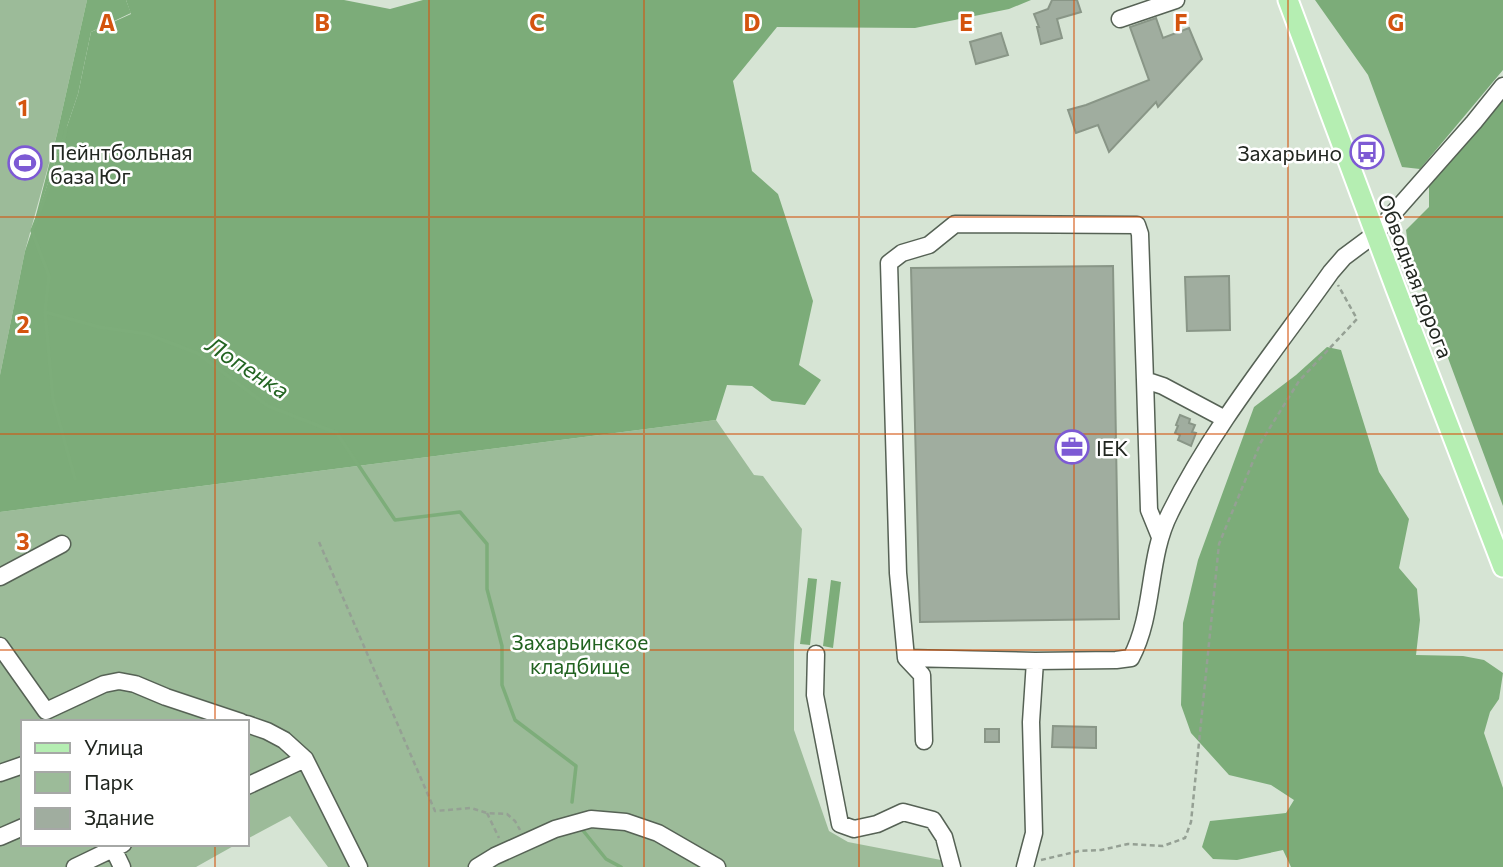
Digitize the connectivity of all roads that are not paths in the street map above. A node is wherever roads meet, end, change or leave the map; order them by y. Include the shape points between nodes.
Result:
1 (1176, 0) edge
2 (1288, 0) edge
3 (1120, 19) dead end
4 (1503, 86) edge
5 (1376, 234) junction
6 (1145, 380) junction
7 (1225, 419) junction
8 (1160, 537) junction
9 (62, 544) dead end
10 (1503, 567) edge
11 (0, 577) edge
12 (0, 646) edge
13 (816, 654) dead end
14 (906, 658) junction
15 (1035, 661) junction
16 (49, 716) edge
17 (235, 720) edge
18 (248, 724) edge
19 (924, 741) dead end
20 (305, 758) junction
21 (21, 766) edge
22 (0, 773) edge
23 (248, 786) edge
24 (21, 828) edge
25 (0, 837) edge
26 (116, 846) edge
27 (1026, 865) edge
28 (75, 867) edge
29 (122, 867) edge
30 (359, 867) edge
31 (477, 867) edge
32 (717, 867) edge
33 (952, 867) edge

1 - 3 street
2 - 5 main road, Обводная дорога
4 - 5 street
5 - 7 street via 1331,272
5 - 10 main road, Обводная дорога
6 - 7 street
6 - 8 street via 1149,510
6 - 14 street via 1137,225 955,224 929,244 889,263 898,573
7 - 8 street
8 - 15 street via 1137,648 1131,658
9 - 11 street
12 - 16 street
13 - 33 street via 816,695 840,824 854,829 903,813 933,820
14 - 15 street
14 - 19 street via 922,674
15 - 27 street via 1031,722 1034,834
16 - 17 street via 104,684 119,681
18 - 20 street via 284,740
20 - 23 street
20 - 30 street
21 - 22 street
24 - 25 street
26 - 28 street
26 - 29 street
31 - 32 street via 555,829 591,819 626,822 659,833

